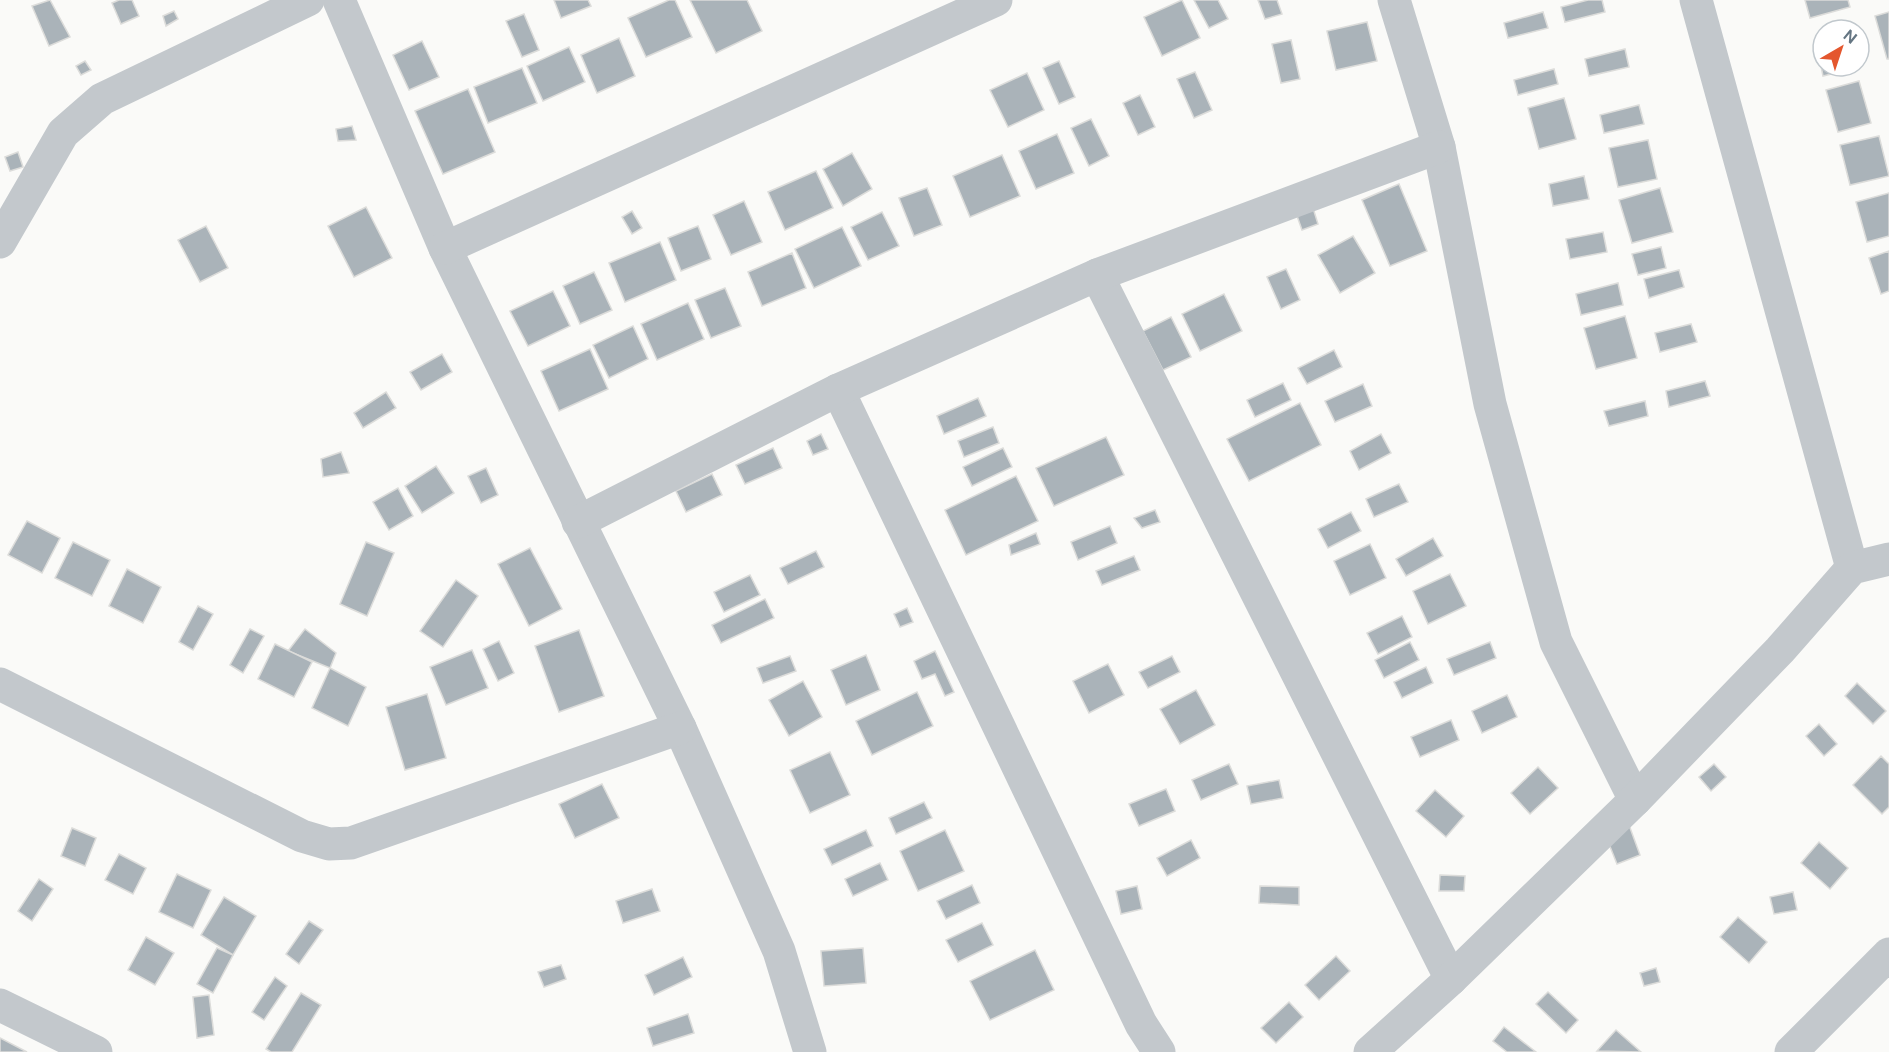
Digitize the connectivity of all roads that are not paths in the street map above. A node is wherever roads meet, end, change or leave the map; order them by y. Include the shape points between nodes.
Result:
1 (308, 0) edge
2 (339, 0) edge
3 (996, 0) edge
4 (1394, 0) edge
5 (1696, 0) edge
6 (1439, 147) junction
7 (0, 242) edge
8 (446, 248) junction
9 (1097, 275) junction
10 (838, 390) junction
11 (578, 522) junction
12 (1889, 559) edge
13 (1852, 568) junction
14 (0, 684) edge
15 (680, 728) junction
16 (1635, 800) junction
17 (1889, 954) edge
18 (1450, 979) junction
19 (0, 1005) edge
20 (96, 1052) edge
21 (810, 1052) edge
22 (1160, 1052) edge
23 (1370, 1052) edge
24 (1791, 1052) edge

1 - 7 street via 102,99 63,133
2 - 8 street
3 - 8 street
4 - 6 street
5 - 13 street
6 - 9 street
6 - 16 street via 1490,404 1556,642
8 - 11 street
9 - 10 street
9 - 18 street
10 - 11 street
10 - 22 street via 1141,1024
11 - 15 street
12 - 13 street
13 - 16 street via 1780,650
14 - 15 street via 302,836 329,844 351,843
15 - 21 street via 779,951
16 - 18 street
17 - 24 street
18 - 23 street
19 - 20 street

